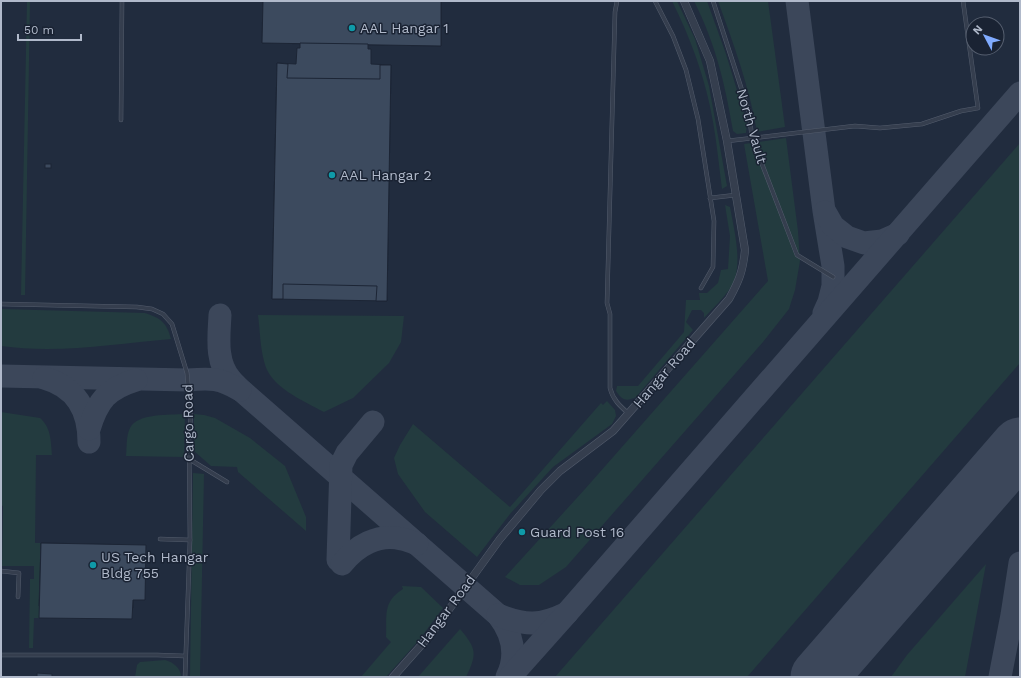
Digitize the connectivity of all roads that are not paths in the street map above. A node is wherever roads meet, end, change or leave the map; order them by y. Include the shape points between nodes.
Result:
1 (122, 1) edge
2 (617, 1) edge
3 (655, 1) edge
4 (684, 1) edge
5 (713, 1) edge
6 (964, 1) edge
7 (120, 120) dead end
8 (752, 138) junction
9 (727, 141) junction
10 (736, 195) junction
11 (710, 198) junction
12 (833, 277) dead end
13 (701, 288) dead end
14 (1, 304) edge
15 (629, 414) junction
16 (189, 459) junction
17 (227, 482) dead end
18 (160, 539) dead end
19 (190, 540) junction
20 (1, 571) edge
21 (18, 597) dead end
22 (1, 655) edge
23 (185, 656) junction
24 (185, 677) edge
25 (393, 677) edge

1 - 7 lane
2 - 15 lane via 614,12 607,302 610,314 610,388 616,402
3 - 11 lane via 673,36 686,70 698,119
4 - 9 street, Hangar Road via 710,61
5 - 8 lane, North Vault via 749,112
6 - 8 lane via 978,108 922,124 880,128 855,126
8 - 9 lane
8 - 12 lane, North Vault via 797,255
9 - 10 street, Hangar Road
10 - 11 lane
10 - 15 street, Hangar Road via 745,250 744,268 736,286 729,299
11 - 13 lane via 714,221 712,267
14 - 16 lane, Cargo Road via 138,307 163,314 172,324 187,373 191,416
15 - 25 street, Hangar Road via 613,431 560,471 541,490 500,539 432,633
16 - 17 lane
16 - 19 lane, Cargo Road
18 - 19 lane
19 - 23 lane, Cargo Road
20 - 21 lane via 19,573
22 - 23 lane
23 - 24 lane, Cargo Road

